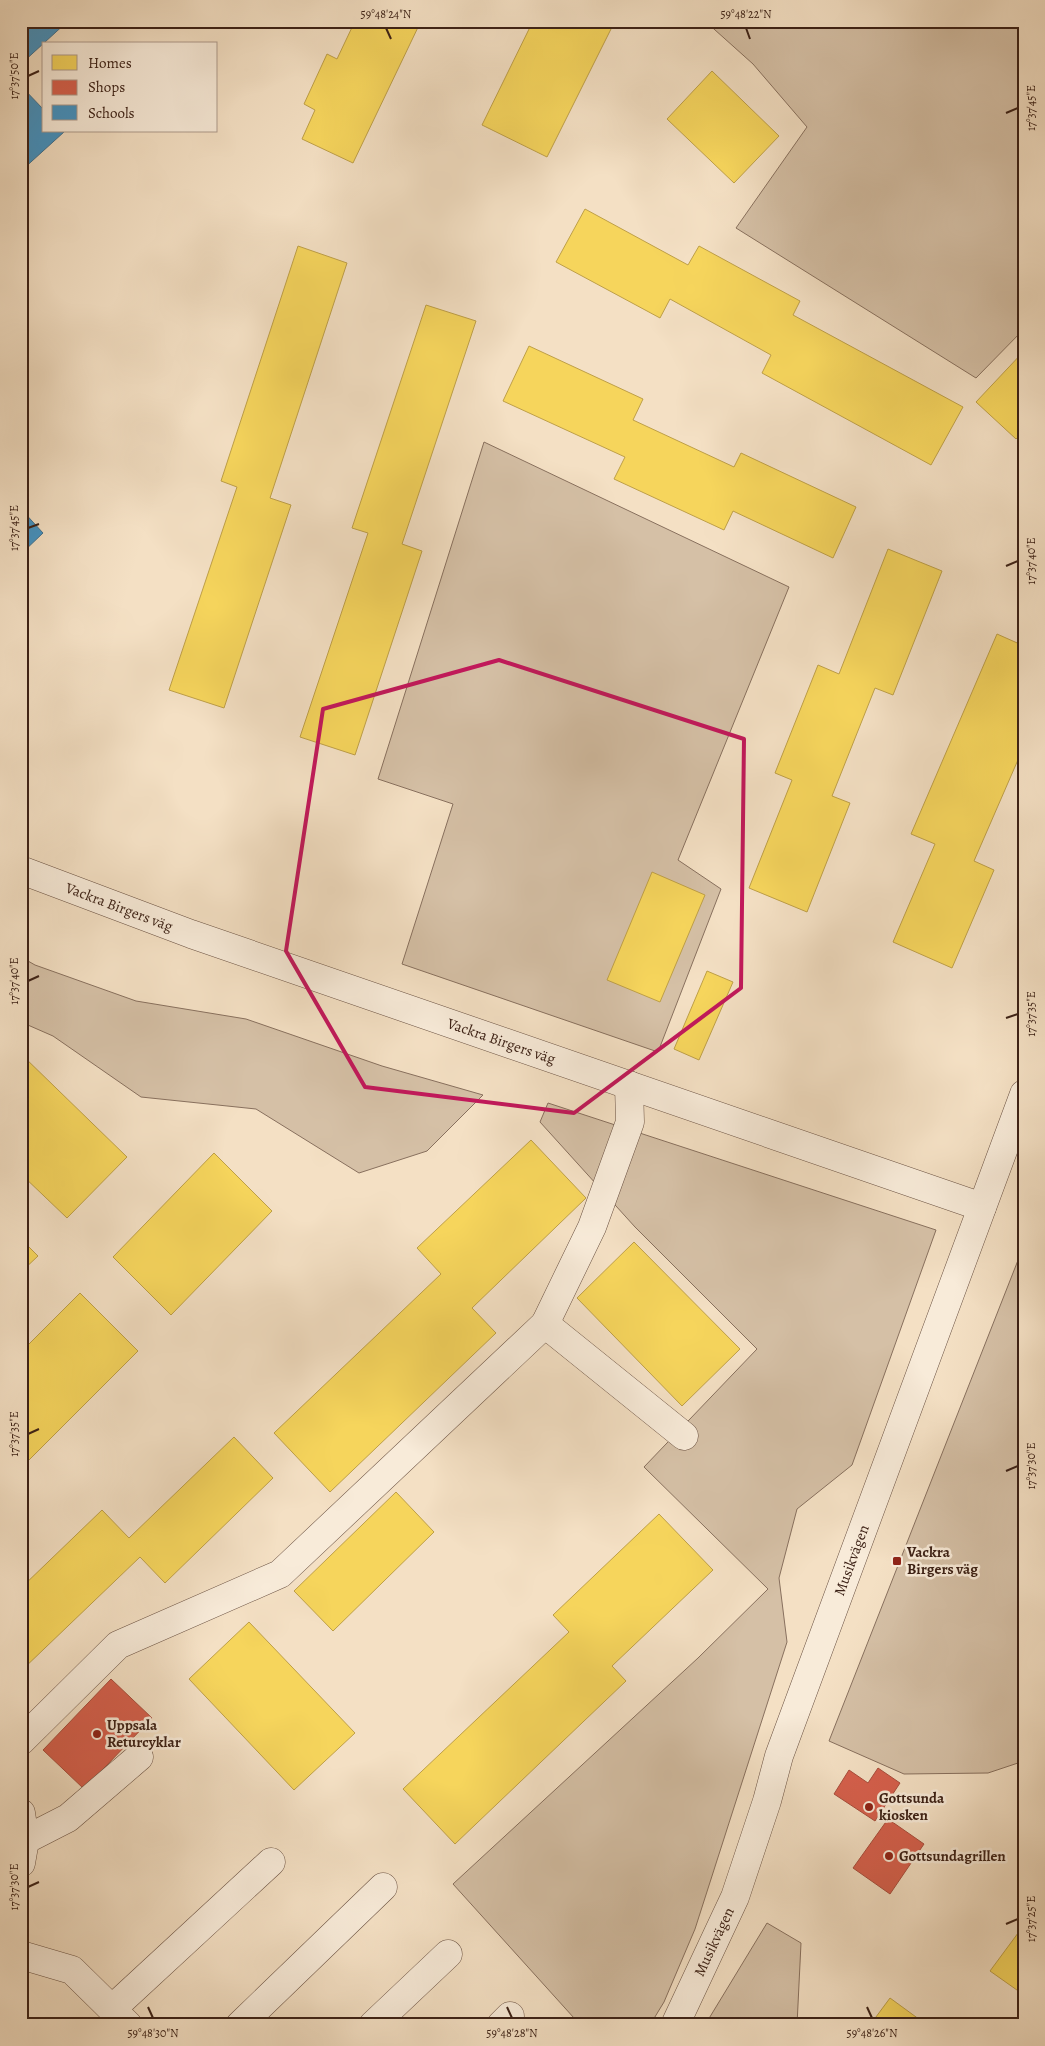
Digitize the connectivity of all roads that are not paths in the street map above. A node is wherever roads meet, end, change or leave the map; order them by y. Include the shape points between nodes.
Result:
1 (21, 870) edge
2 (628, 1085) junction
3 (1024, 1094) edge
4 (982, 1207) junction
5 (545, 1324) junction
6 (684, 1436) dead end
7 (21, 1741) edge
8 (139, 1758) dead end
9 (21, 1812) edge
10 (23, 1851) edge
11 (271, 1862) dead end
12 (383, 1887) dead end
13 (448, 1954) dead end
14 (21, 1955) edge
15 (121, 2016) edge
16 (240, 2025) edge
17 (373, 2025) edge
18 (675, 2025) edge

1 - 2 street, Vackra Birgers väg via 191,934
2 - 4 street, Vackra Birgers väg
2 - 5 street via 630,1122 592,1227
3 - 4 street, Musikvägen
4 - 18 street, Musikvägen via 779,1756 735,1897
5 - 6 street
5 - 7 street via 280,1574 118,1645
8 - 10 street
9 - 10 street
11 - 15 street
12 - 16 street
13 - 17 street
14 - 15 street via 72,1970

